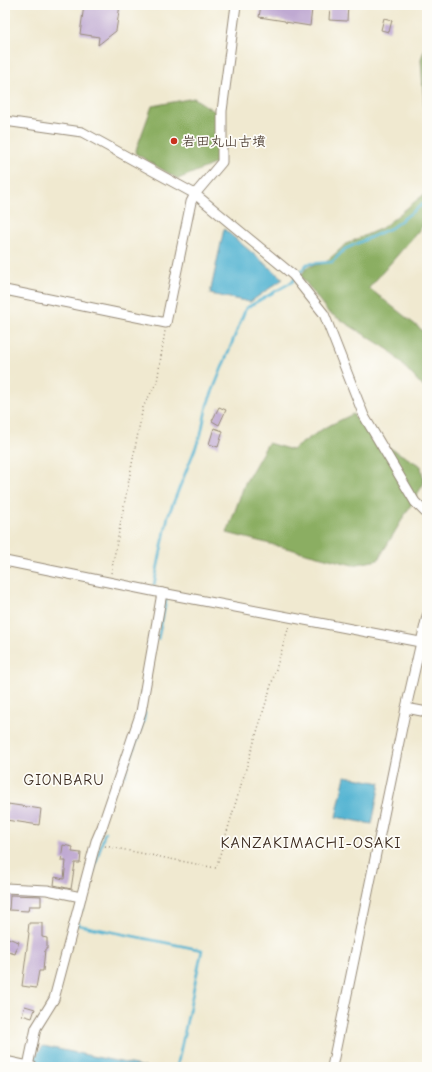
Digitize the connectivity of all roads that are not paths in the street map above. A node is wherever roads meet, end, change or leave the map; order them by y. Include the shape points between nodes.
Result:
1 (236, 5) edge
2 (5, 121) edge
3 (195, 194) junction
4 (5, 290) edge
5 (427, 514) edge
6 (5, 561) edge
7 (162, 593) junction
8 (427, 616) edge
9 (420, 642) junction
10 (406, 708) junction
11 (427, 712) edge
12 (5, 888) edge
13 (81, 897) junction
14 (5, 1062) edge
15 (30, 1066) edge
16 (332, 1067) edge

1 - 3 street via 222,111 222,162
2 - 3 street via 82,132
3 - 4 street via 191,202 166,323
3 - 5 street via 296,279 324,314 364,416 415,502
6 - 7 street
7 - 9 street
7 - 13 street via 141,712 96,841
8 - 9 street
9 - 10 street
10 - 11 street
10 - 16 street
12 - 13 street via 47,890
13 - 15 street via 54,999 36,1028
14 - 15 street

